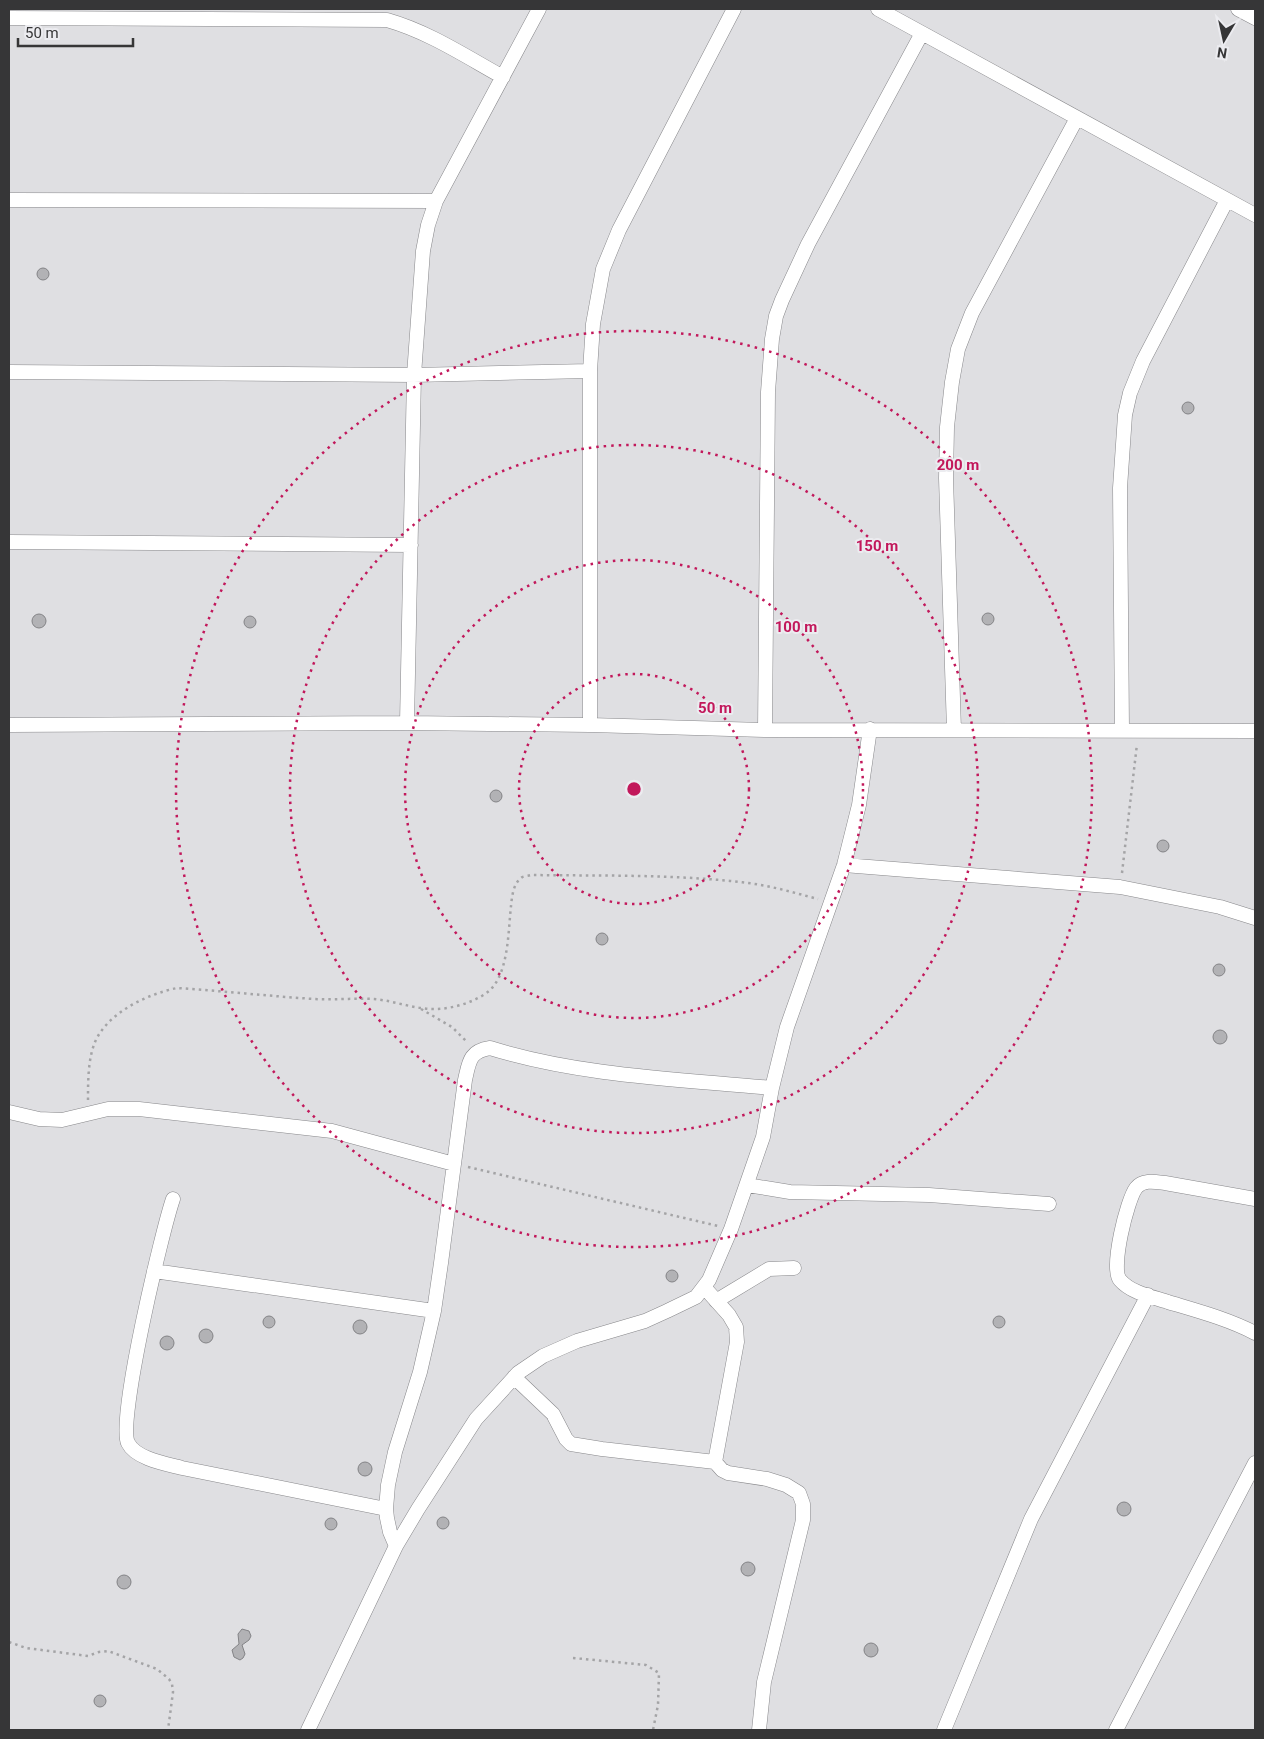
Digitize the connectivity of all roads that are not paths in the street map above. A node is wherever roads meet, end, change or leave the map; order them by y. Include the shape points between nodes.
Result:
1 (539, 9) edge
2 (734, 9) edge
3 (878, 9) edge
4 (1238, 9) edge
5 (9, 18) edge
6 (1255, 18) edge
7 (922, 33) junction
8 (503, 77) junction
9 (1077, 118) junction
10 (9, 200) edge
11 (1227, 200) junction
12 (436, 201) junction
13 (1255, 214) edge
14 (590, 371) junction
15 (9, 372) edge
16 (414, 375) junction
17 (9, 542) edge
18 (411, 545) junction
19 (407, 723) junction
20 (9, 725) edge
21 (590, 725) junction
22 (870, 729) junction
23 (765, 730) junction
24 (954, 730) junction
25 (1122, 730) junction
26 (1255, 731) edge
27 (844, 864) junction
28 (1255, 918) edge
29 (772, 1088) junction
30 (9, 1112) edge
31 (454, 1164) junction
32 (747, 1185) junction
33 (172, 1199) dead end
34 (1255, 1200) edge
35 (1049, 1204) dead end
36 (794, 1268) dead end
37 (154, 1271) junction
38 (704, 1287) junction
39 (1148, 1295) junction
40 (716, 1301) junction
41 (434, 1311) junction
42 (1255, 1332) edge
43 (514, 1377) junction
44 (715, 1462) junction
45 (1255, 1463) edge
46 (386, 1509) junction
47 (396, 1546) junction
48 (308, 1730) edge
49 (759, 1730) edge
50 (944, 1730) edge
51 (1116, 1730) edge

1 - 8 street
2 - 14 street via 619,230 603,269 593,324
3 - 7 street
4 - 6 street
5 - 8 street via 387,20 428,35
7 - 9 street
7 - 23 street via 808,244 776,316 768,392
8 - 12 street
9 - 11 street
9 - 24 street via 972,313 958,349 947,427 946,478
10 - 12 street
11 - 13 street
11 - 25 street via 1143,361 1125,415 1120,488
12 - 16 street via 423,251
14 - 16 street
14 - 21 street
15 - 16 street
16 - 18 street
17 - 18 street
18 - 19 street
19 - 20 street
19 - 21 street
21 - 23 street
22 - 23 street
22 - 24 street
22 - 27 street via 859,805
24 - 25 street
25 - 26 street
27 - 28 street via 1120,887 1220,907
27 - 29 street via 787,1027
29 - 31 street via 618,1074 559,1066 490,1048 481,1049 469,1062
29 - 32 street via 763,1137
30 - 31 street via 39,1119 67,1120 108,1109 139,1109 332,1131
31 - 41 street
32 - 35 street via 790,1192 929,1195
32 - 38 street
33 - 37 street
34 - 39 street via 1151,1181 1136,1187 1117,1251 1116,1270 1118,1278 1126,1285
36 - 40 street via 769,1269
37 - 41 street
37 - 46 street via 129,1397 127,1442 134,1450 155,1461 182,1468
38 - 40 street
38 - 43 street via 696,1297 644,1321 577,1341 543,1356
39 - 42 street
39 - 50 street via 1031,1519
40 - 44 street via 736,1327 737,1342
41 - 46 street via 420,1372 395,1452
43 - 44 street via 553,1414 571,1444
43 - 47 street via 476,1420
44 - 49 street via 728,1473 786,1485 799,1493 803,1504 803,1520 764,1682
45 - 51 street
46 - 47 street
47 - 48 street

